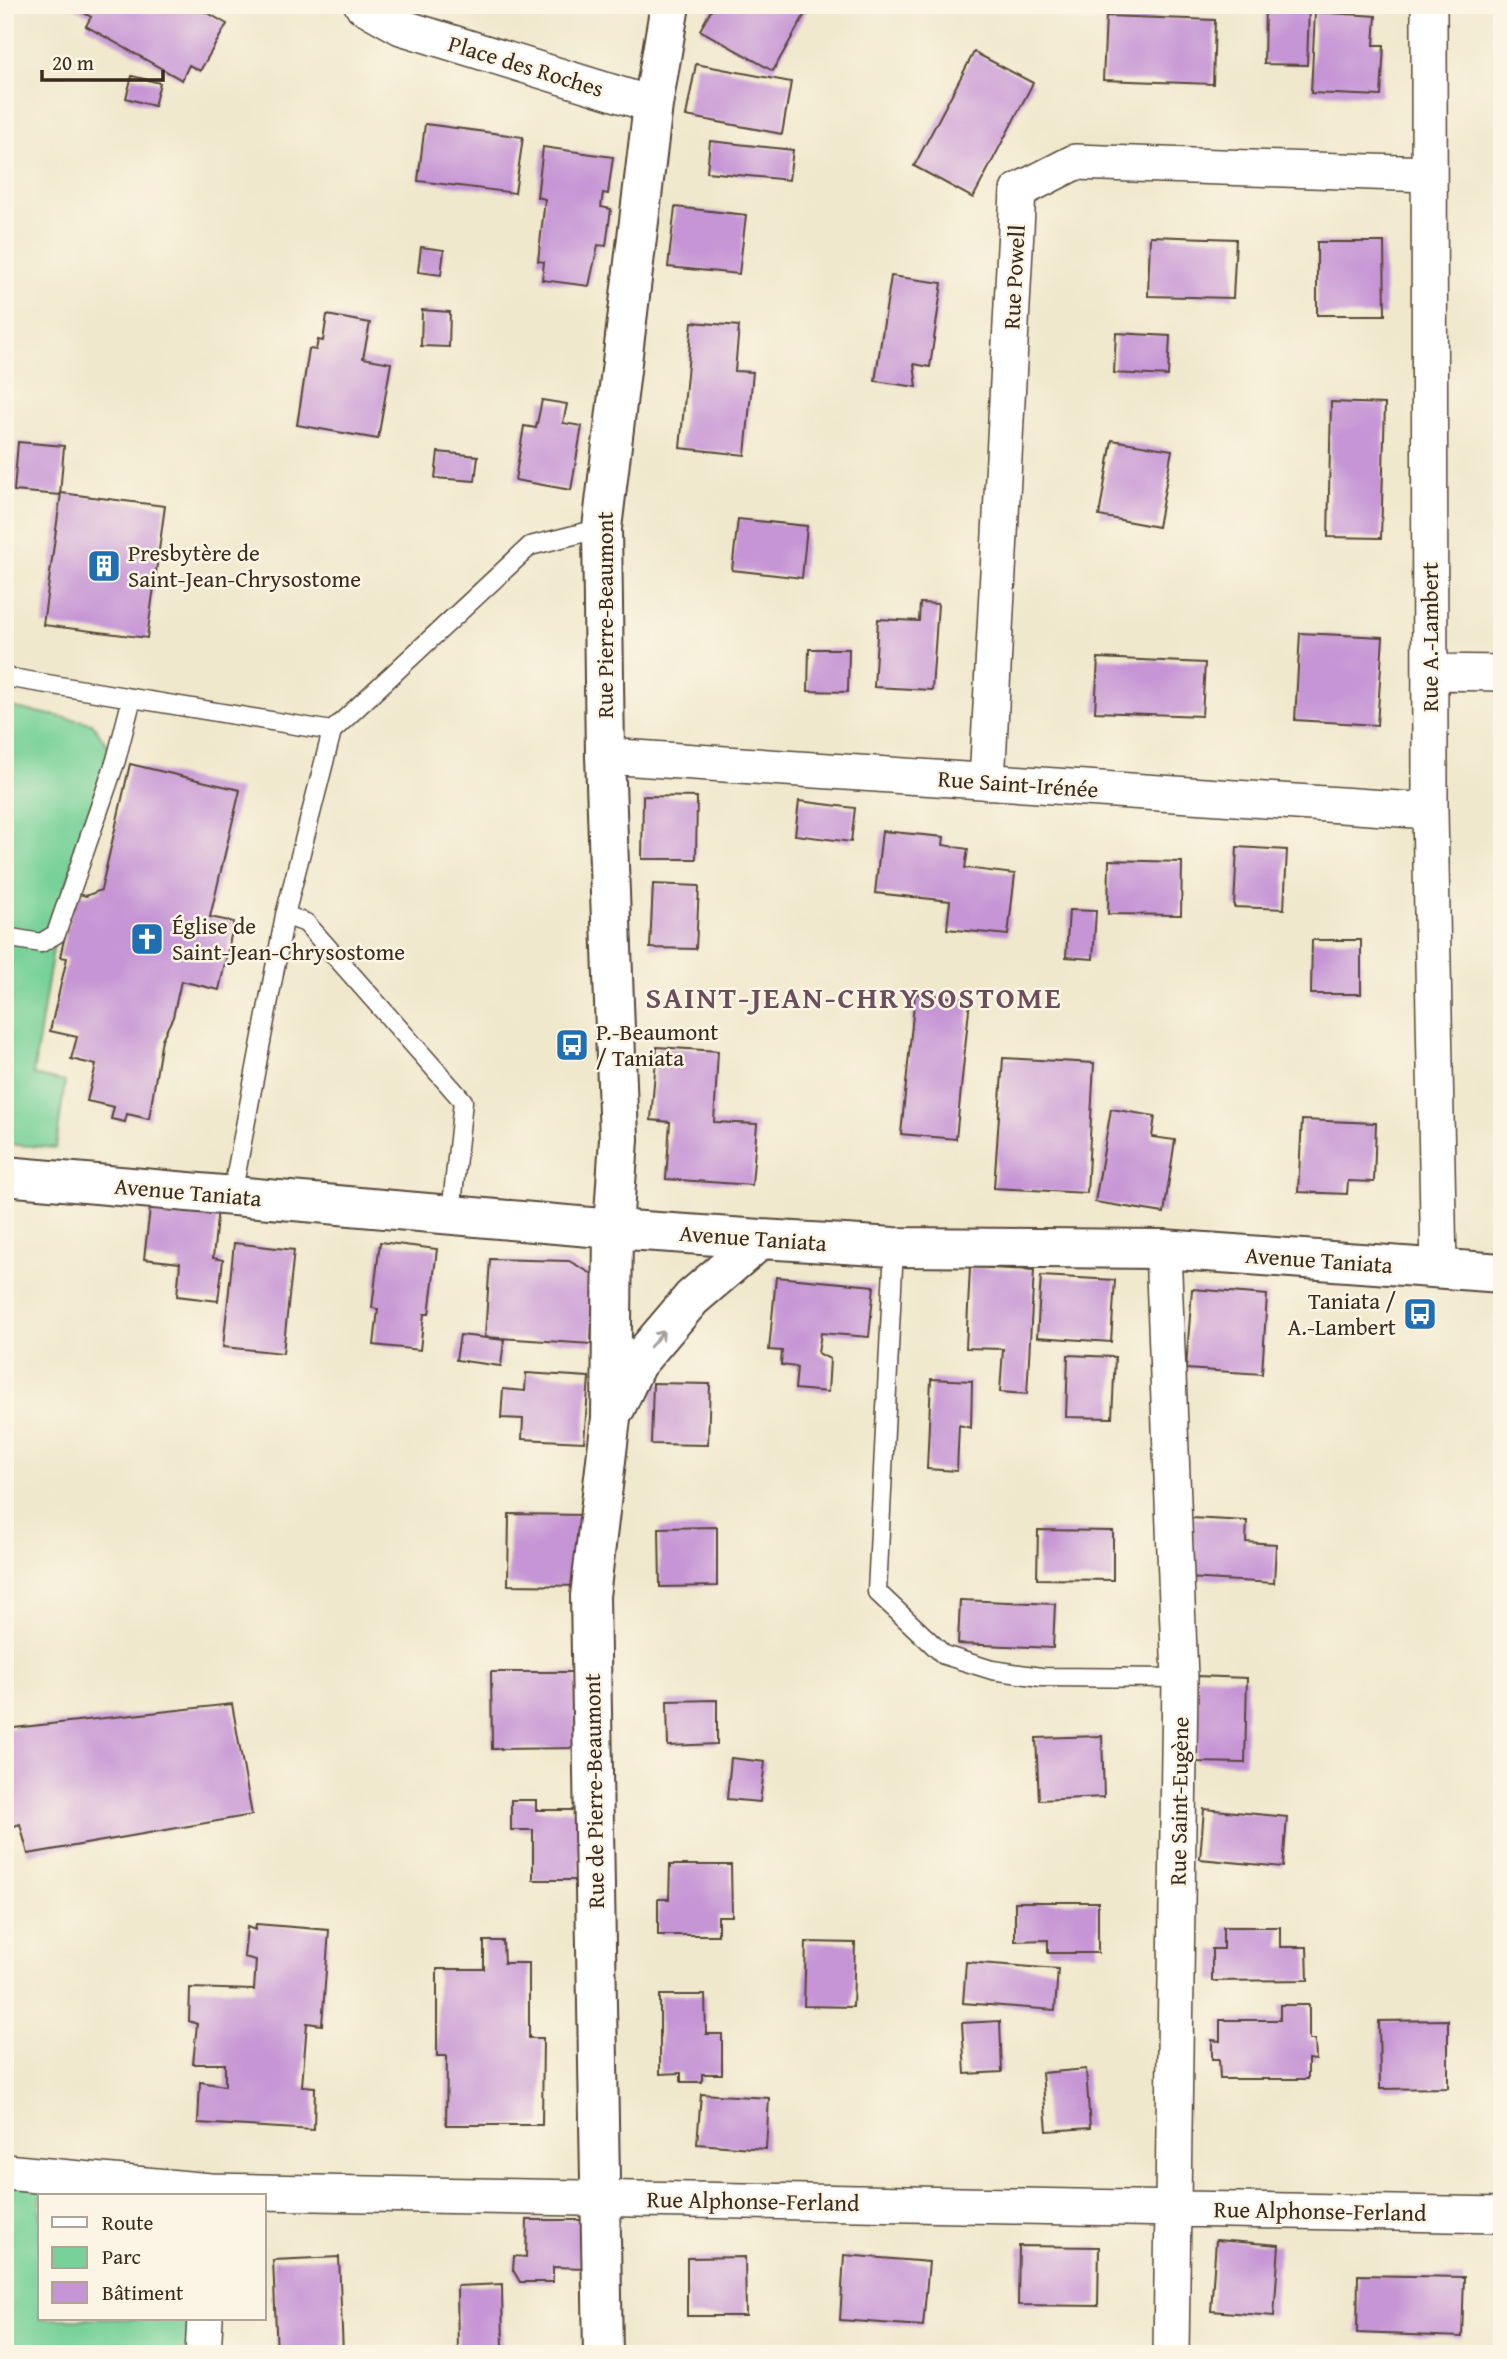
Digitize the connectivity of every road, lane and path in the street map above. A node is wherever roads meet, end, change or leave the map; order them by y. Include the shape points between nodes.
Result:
1 (362, 5) edge
2 (1429, 5) edge
3 (672, 13) edge
4 (653, 105) junction
5 (1429, 174) junction
6 (602, 528) junction
7 (1430, 672) junction
8 (1502, 673) edge
9 (5, 677) edge
10 (132, 698) junction
11 (332, 731) junction
12 (605, 756) junction
13 (987, 782) junction
14 (1430, 811) junction
15 (285, 915) junction
16 (5, 937) edge
17 (5, 1176) edge
18 (232, 1195) junction
19 (451, 1214) junction
20 (613, 1229) junction
21 (761, 1239) junction
22 (894, 1247) junction
23 (1163, 1249) junction
24 (1439, 1269) junction
25 (1502, 1273) edge
26 (611, 1418) junction
27 (1180, 1678) junction
28 (5, 2172) edge
29 (210, 2194) edge
30 (266, 2195) edge
31 (601, 2199) junction
32 (1174, 2208) junction
33 (1502, 2215) edge
34 (205, 2320) edge
35 (204, 2354) edge
36 (604, 2354) edge
37 (1171, 2354) edge

1 - 4 street, Place des Roches via 401,27
2 - 5 street, Rue A.-Lambert
3 - 4 main road, Rue Pierre-Beaumont
4 - 6 main road, Rue Pierre-Beaumont
5 - 7 street, Rue A.-Lambert
5 - 13 street, Rue Powell via 1075,162 1018,191
6 - 11 lane via 530,547
6 - 12 main road, Rue Pierre-Beaumont
7 - 8 street
7 - 14 street, Rue A.-Lambert
9 - 10 lane
10 - 11 lane
10 - 16 lane via 112,772 56,934 41,943
11 - 15 lane
12 - 13 street, Rue Saint-Irénée
12 - 20 main road, Rue Pierre-Beaumont via 619,1139
13 - 14 street, Rue Saint-Irénée
14 - 24 street, Rue A.-Lambert
15 - 18 lane
15 - 19 lane via 306,923 463,1101
17 - 18 main road, Avenue Taniata
18 - 19 main road, Avenue Taniata
19 - 20 main road, Avenue Taniata
20 - 21 main road, Avenue Taniata
20 - 26 main road, Rue de Pierre-Beaumont
21 - 22 main road, Avenue Taniata
26 -> 21 main road via 636,1364 692,1298
22 - 23 main road, Avenue Taniata
22 - 27 lane via 877,1592 944,1655 992,1670 1041,1677
23 - 24 main road, Avenue Taniata
23 - 27 street, Rue Saint-Eugène
24 - 25 main road, Avenue Taniata
26 - 31 main road, Rue de Pierre-Beaumont via 590,1596
27 - 32 street, Rue Saint-Eugène
28 - 29 street, Rue Alphonse-Ferland
30 - 31 street, Rue Alphonse-Ferland
31 - 32 street, Rue Alphonse-Ferland
31 - 36 main road, Rue de Pierre-Beaumont
32 - 33 street, Rue Alphonse-Ferland
32 - 37 street, Rue Saint-Eugène
34 - 35 street

